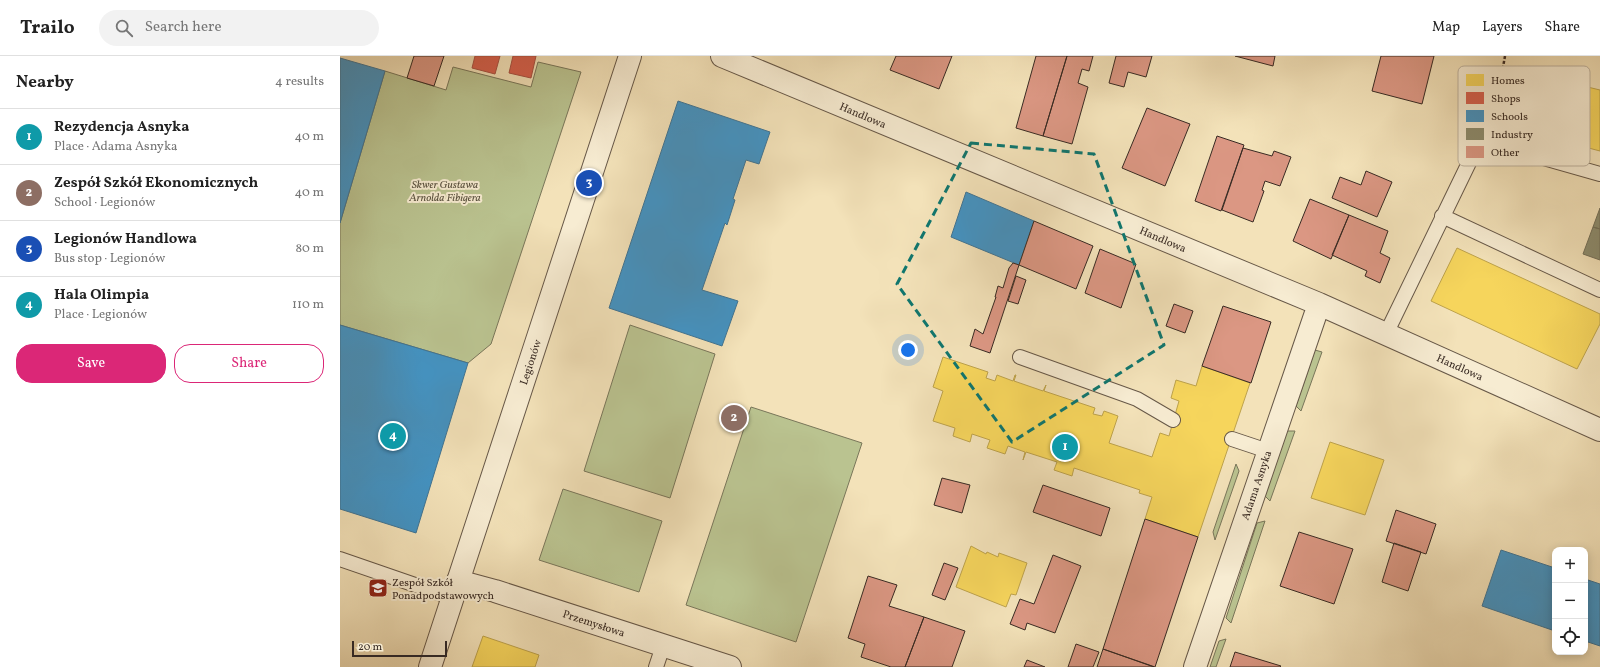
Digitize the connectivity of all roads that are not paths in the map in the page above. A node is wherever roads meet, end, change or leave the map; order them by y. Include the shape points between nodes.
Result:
1 (630, 56) edge
2 (722, 56) edge
3 (1467, 166) edge
4 (1572, 166) edge
5 (1600, 174) edge
6 (1442, 216) junction
7 (1600, 290) edge
8 (1319, 304) junction
9 (1386, 334) junction
10 (1020, 357) dead end
11 (1173, 420) dead end
12 (1600, 430) edge
13 (1232, 439) dead end
14 (1268, 451) junction
15 (340, 559) edge
16 (456, 589) junction
17 (663, 646) junction
18 (430, 667) edge
19 (656, 667) edge
20 (730, 667) edge
21 (1195, 667) edge

1 - 16 street, Legionów
2 - 8 street, Handlowa
3 - 6 lane
4 - 5 lane
6 - 7 lane
6 - 9 lane
8 - 9 street, Handlowa
8 - 14 street, Adama Asnyka
9 - 12 street, Handlowa
10 - 11 lane via 1137,399
13 - 14 lane
14 - 21 street, Adama Asnyka
15 - 16 lane via 404,581
16 - 17 street, Przemysłowa via 495,591
16 - 18 street, Legionów
17 - 19 lane
17 - 20 street, Przemysłowa

